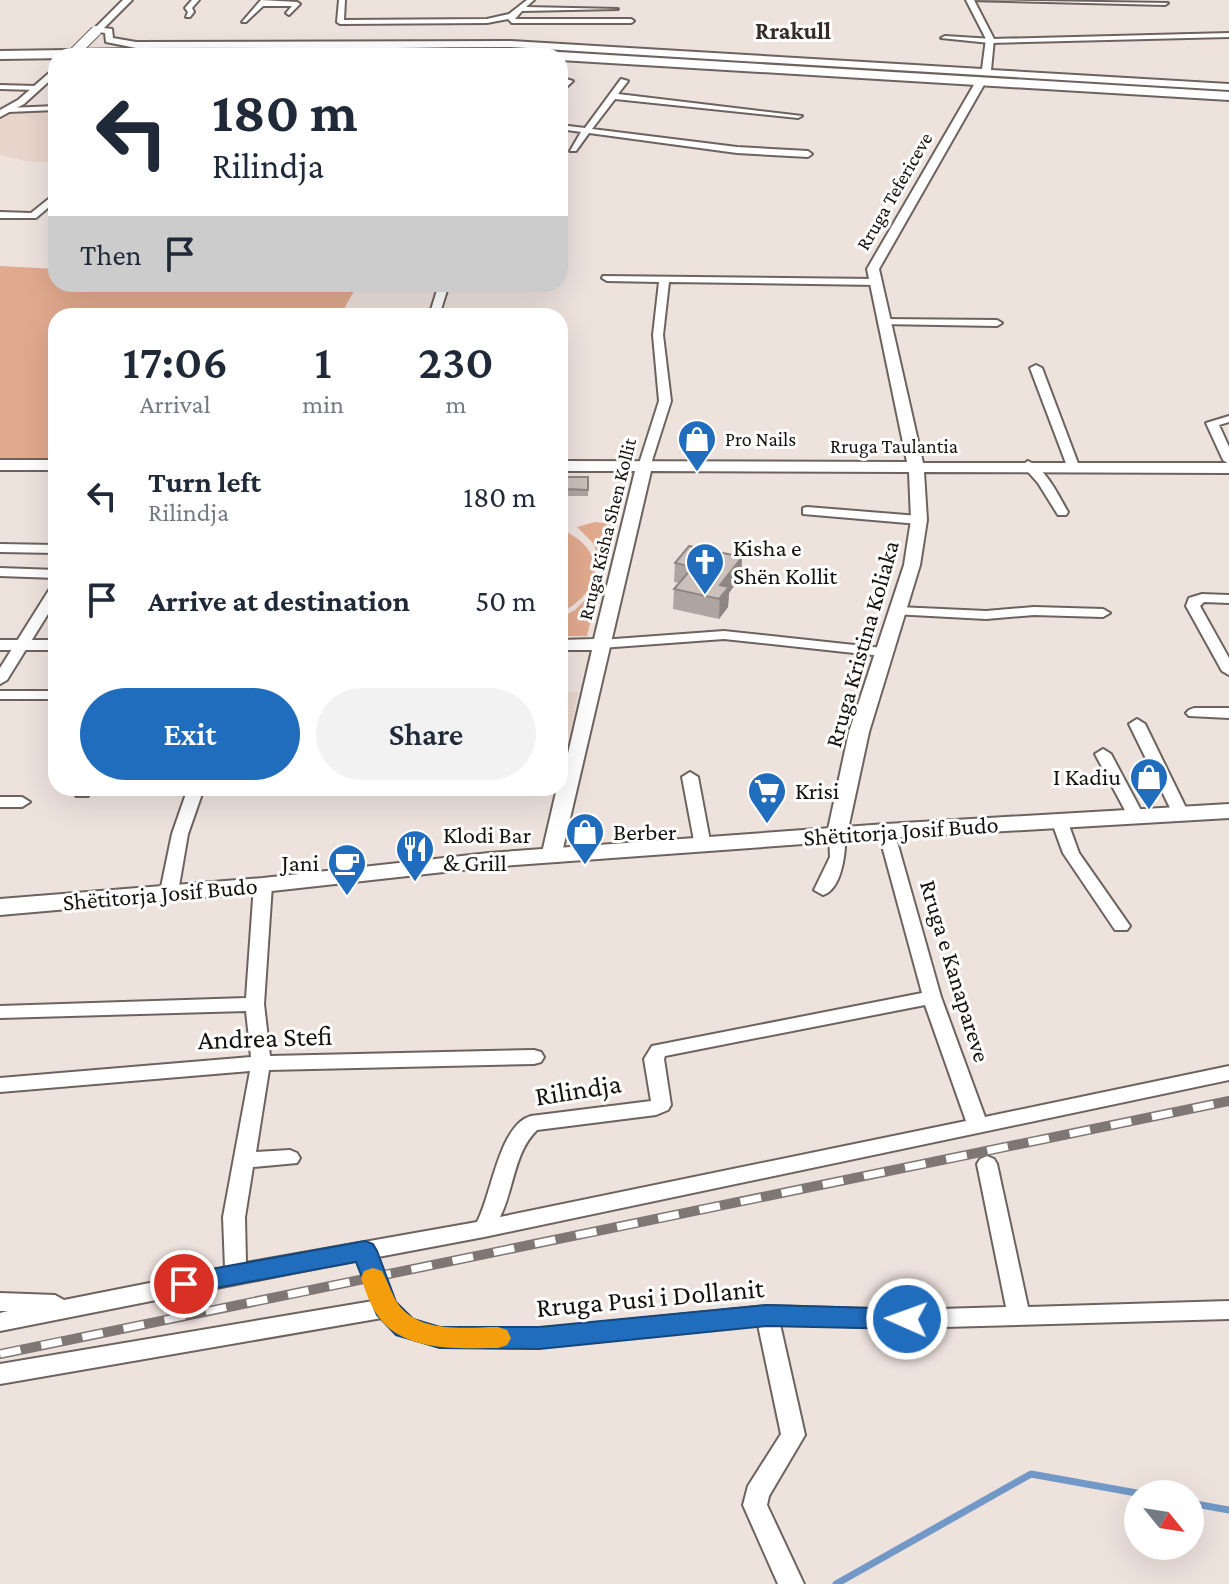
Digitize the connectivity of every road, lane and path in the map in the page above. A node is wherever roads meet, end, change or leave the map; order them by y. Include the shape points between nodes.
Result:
1 (128, 0) edge
2 (196, 0) edge
3 (342, 0) edge
4 (531, 0) edge
5 (970, 0) edge
6 (263, 2) edge
7 (1165, 3) dead end
8 (522, 9) junction
9 (615, 9) dead end
10 (289, 13) dead end
11 (188, 16) dead end
12 (511, 16) junction
13 (244, 21) dead end
14 (631, 21) dead end
15 (430, 22) junction
16 (369, 23) junction
17 (97, 30) junction
18 (1229, 35) edge
19 (945, 38) dead end
20 (990, 40) junction
21 (354, 42) junction
22 (416, 42) junction
23 (79, 48) edge
24 (285, 48) edge
25 (398, 48) edge
26 (48, 52) edge
27 (0, 53) edge
28 (48, 53) edge
29 (568, 53) edge
30 (568, 56) edge
31 (568, 57) edge
32 (48, 78) edge
33 (983, 78) junction
34 (624, 81) dead end
35 (1060, 85) junction
36 (0, 87) edge
37 (36, 88) junction
38 (1115, 91) junction
39 (1229, 93) edge
40 (612, 96) junction
41 (48, 109) edge
42 (4, 112) edge
43 (798, 116) dead end
44 (568, 129) edge
45 (583, 132) junction
46 (573, 149) dead end
47 (808, 154) dead end
48 (48, 203) edge
49 (0, 215) edge
50 (607, 278) dead end
51 (664, 279) junction
52 (877, 282) junction
53 (883, 322) junction
54 (997, 323) dead end
55 (1036, 368) dead end
56 (1229, 419) edge
57 (1229, 460) edge
58 (0, 465) edge
59 (48, 465) edge
60 (1028, 465) junction
61 (568, 466) edge
62 (1073, 466) junction
63 (644, 467) junction
64 (916, 467) junction
65 (1229, 468) edge
66 (807, 511) dead end
67 (1062, 512) dead end
68 (919, 520) junction
69 (0, 548) edge
70 (48, 549) edge
71 (0, 572) edge
72 (48, 574) edge
73 (1229, 599) edge
74 (48, 602) edge
75 (898, 611) junction
76 (1103, 613) dead end
77 (601, 644) junction
78 (0, 645) edge
79 (20, 645) junction
80 (48, 645) edge
81 (568, 645) edge
82 (882, 652) junction
83 (1229, 671) edge
84 (0, 680) edge
85 (0, 695) edge
86 (48, 695) edge
87 (1194, 713) dead end
88 (1229, 713) edge
89 (1137, 724) dead end
90 (1103, 754) dead end
91 (690, 777) dead end
92 (568, 785) edge
93 (193, 796) edge
94 (565, 796) edge
95 (0, 802) edge
96 (22, 802) dead end
97 (1181, 814) junction
98 (1228, 814) edge
99 (1136, 816) junction
100 (1059, 820) junction
101 (886, 831) junction
102 (837, 834) junction
103 (703, 846) junction
104 (551, 857) junction
105 (263, 885) junction
106 (823, 890) dead end
107 (169, 892) junction
108 (0, 907) edge
109 (1121, 926) dead end
110 (932, 997) junction
111 (255, 1004) junction
112 (0, 1012) edge
113 (534, 1057) dead end
114 (261, 1063) junction
115 (1229, 1073) edge
116 (0, 1085) edge
117 (978, 1125) junction
118 (290, 1158) dead end
119 (242, 1160) junction
120 (987, 1164) dead end
121 (484, 1229) junction
122 (365, 1251) junction
123 (236, 1274) junction
124 (386, 1308) junction
125 (1229, 1310) edge
126 (2, 1314) edge
127 (1018, 1314) junction
128 (767, 1315) junction
129 (0, 1374) edge
130 (791, 1584) edge

1 - 17 street
2 - 11 street
3 - 16 street via 338,22
4 - 8 street
5 - 7 street
5 - 20 street
6 - 10 street via 297,4
6 - 13 street
8 - 9 street
8 - 12 street
12 - 14 street via 518,22
12 - 15 street
15 - 16 street
15 - 22 street
16 - 21 street
17 - 21 street via 109,31 109,40 136,45
17 - 23 street, bridge
18 - 20 street
19 - 20 street
20 - 33 street
21 - 22 street
22 - 33 street via 610,48
24 - 25 highway
26 - 27 highway
27 - 28 highway
29 - 39 highway
30 - 35 highway
31 - 33 street
32 - 37 street
33 - 38 street
33 - 39 street
33 - 52 street, Rruga Tefericeve via 875,263
34 - 40 street
35 - 38 highway
35 - 39 highway
36 - 37 street
37 - 42 street
38 - 39 street
40 - 43 street
40 - 45 street
41 - 42 street
44 - 45 street
45 - 46 street
45 - 47 street
48 - 49 street via 33,216
50 - 51 street
51 - 52 street
51 - 63 street, Rruga Kisha Shen Kollit via 658,335 665,401
52 - 53 street, Rruga Tefericeve
53 - 54 street
53 - 64 street, Rruga Tefericeve
55 - 62 street
56 - 57 street via 1212,423
58 - 59 street
60 - 62 street, Rruga Taulantia
60 - 64 street, Rruga Taulantia
60 - 67 street
61 - 63 street, Rruga Taulantia
62 - 65 street, Rruga Taulantia
63 - 64 street, Rruga Taulantia
63 - 77 street, Rruga Kisha Shen Kollit
64 - 68 street, Rruga Kristina Koliaka
66 - 68 street
68 - 75 street, Rruga Kristina Koliaka
69 - 70 street
71 - 72 street
73 - 83 street via 1202,598 1193,606
74 - 79 street
75 - 76 street
75 - 82 street, Rruga Kristina Koliaka
77 - 81 street
77 - 82 street via 724,635
77 - 92 street, Rruga Kisha Shen Kollit
78 - 79 street
79 - 80 street
79 - 84 street
82 - 102 street, Rruga Kristina Koliaka
85 - 86 street
87 - 88 street
89 - 97 street
90 - 99 street
91 - 103 street
93 - 107 street
94 - 104 street, Rruga Kisha Shen Kollit
95 - 96 street
97 - 98 main road, Shëtitorja Josif Budo
97 - 99 main road, Shëtitorja Josif Budo
99 - 100 main road, Shëtitorja Josif Budo
100 - 101 main road, Shëtitorja Josif Budo
100 - 109 street via 1071,853
101 - 102 main road, Shëtitorja Josif Budo
101 - 110 street, Rruga e Kanapareve
102 - 103 main road, Shëtitorja Josif Budo
102 - 106 street via 838,857
103 - 104 main road, Shëtitorja Josif Budo
104 - 105 main road, Shëtitorja Josif Budo
105 - 107 main road, Shëtitorja Josif Budo
105 - 111 street
107 - 108 main road, Shëtitorja Josif Budo
110 - 117 street, Rruga e Kanapareve
110 - 121 street, Rilindja via 659,1051 654,1059 661,1105 656,1108 531,1123 519,1133
111 - 112 street
111 - 114 street
113 - 114 street, Andrea Stefi
114 - 116 street, Andrea Stefi
114 - 119 street
115 - 117 street
117 - 121 street
118 - 119 street
119 - 123 street via 234,1217
120 - 127 street
121 - 122 street
122 - 123 street
122 - 124 street
123 - 126 street
124 - 128 street, Rruga Pusi i Dollanit via 405,1327 440,1338 539,1338
124 - 129 street
125 - 127 street, Rruga Pusi i Dollanit
127 - 128 street, Rruga Pusi i Dollanit via 907,1319
128 - 130 street via 793,1435 755,1505

